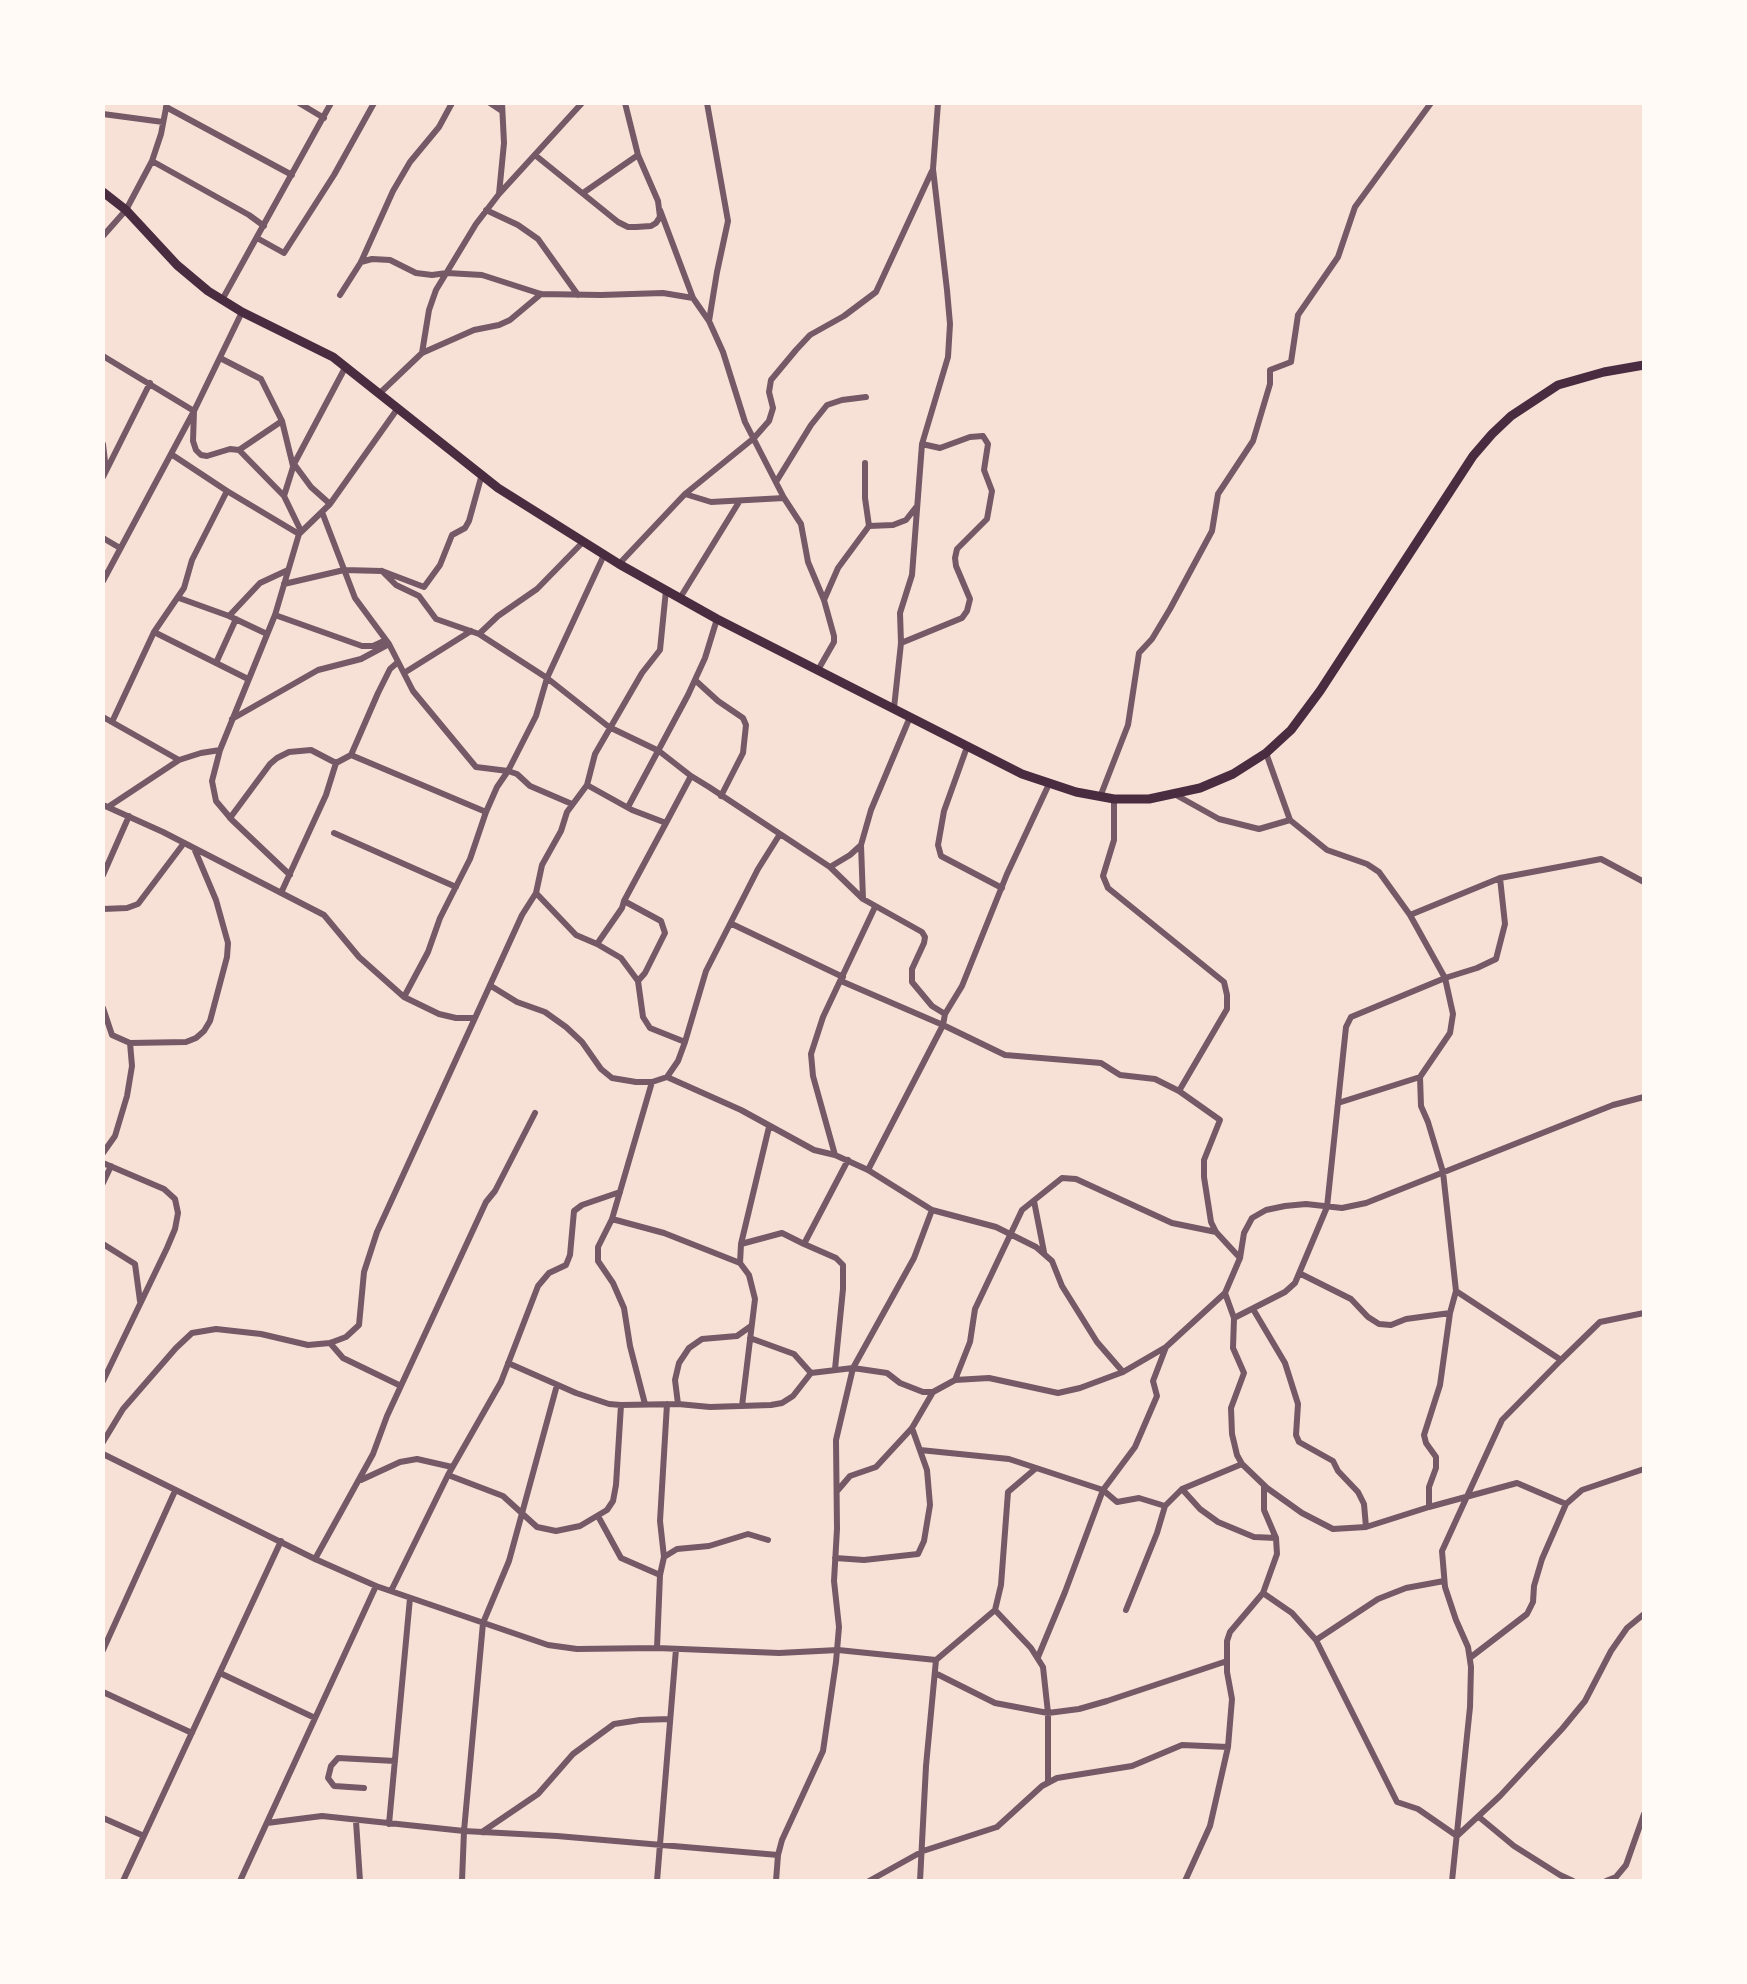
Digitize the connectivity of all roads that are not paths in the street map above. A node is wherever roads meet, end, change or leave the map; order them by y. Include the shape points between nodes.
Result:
1 (299, 103) edge
2 (331, 103) edge
3 (374, 103) edge
4 (452, 103) edge
5 (490, 103) edge
6 (582, 103) edge
7 (625, 103) edge
8 (707, 103) edge
9 (938, 103) edge
10 (1430, 103) edge
11 (167, 105) edge
12 (502, 107) edge
13 (103, 114) edge
14 (324, 118) junction
15 (163, 122) junction
16 (535, 155) junction
17 (638, 155) junction
18 (152, 161) junction
19 (933, 169) junction
20 (292, 175) junction
21 (103, 192) edge
22 (583, 193) junction
23 (499, 194) junction
24 (126, 210) junction
25 (660, 210) junction
26 (485, 211) junction
27 (264, 226) junction
28 (103, 236) edge
29 (257, 238) junction
30 (361, 262) junction
31 (447, 273) junction
32 (541, 294) junction
33 (340, 295) dead end
34 (578, 295) junction
35 (693, 298) junction
36 (222, 300) junction
37 (242, 312) junction
38 (709, 321) junction
39 (422, 354) junction
40 (103, 356) edge
41 (220, 358) junction
42 (1644, 365) edge
43 (346, 366) junction
44 (150, 383) junction
45 (380, 393) junction
46 (866, 397) dead end
47 (398, 408) junction
48 (194, 411) junction
49 (282, 421) junction
50 (754, 438) junction
51 (103, 444) edge
52 (922, 444) junction
53 (239, 450) junction
54 (171, 454) junction
55 (866, 463) dead end
56 (294, 465) junction
57 (104, 474) edge
58 (482, 474) junction
59 (776, 482) junction
60 (226, 491) junction
61 (685, 495) junction
62 (284, 496) junction
63 (784, 498) junction
64 (739, 502) junction
65 (330, 504) junction
66 (918, 505) junction
67 (322, 512) junction
68 (869, 526) junction
69 (300, 533) junction
70 (103, 538) edge
71 (583, 542) junction
72 (120, 548) junction
73 (604, 555) junction
74 (619, 564) junction
75 (288, 570) junction
76 (344, 570) junction
77 (383, 571) junction
78 (103, 581) edge
79 (284, 584) junction
80 (666, 590) junction
81 (179, 598) junction
82 (680, 598) junction
83 (824, 600) junction
84 (229, 615) junction
85 (275, 615) junction
86 (236, 619) junction
87 (717, 619) junction
88 (471, 631) junction
89 (155, 632) junction
90 (267, 634) junction
91 (479, 634) junction
92 (387, 642) junction
93 (901, 643) junction
94 (398, 662) junction
95 (216, 663) junction
96 (818, 670) junction
97 (404, 673) junction
98 (547, 678) junction
99 (247, 679) junction
100 (695, 680) junction
101 (894, 708) junction
102 (103, 717) edge
103 (910, 717) junction
104 (232, 719) junction
105 (112, 722) junction
106 (609, 727) junction
107 (967, 747) junction
108 (220, 750) junction
109 (659, 751) junction
110 (1266, 753) junction
111 (351, 755) junction
112 (179, 760) junction
113 (336, 763) junction
114 (508, 771) junction
115 (691, 776) junction
116 (1049, 784) junction
117 (587, 785) junction
118 (1176, 795) junction
119 (721, 796) junction
120 (1100, 797) junction
121 (1114, 799) junction
122 (572, 804) junction
123 (106, 806) edge
124 (628, 807) junction
125 (486, 812) junction
126 (129, 816) junction
127 (230, 818) junction
128 (1290, 820) junction
129 (666, 823) junction
130 (334, 833) dead end
131 (780, 834) junction
132 (184, 843) junction
133 (860, 845) junction
134 (194, 848) junction
135 (105, 865) edge
136 (830, 867) junction
137 (290, 874) junction
138 (103, 875) edge
139 (1500, 878) junction
140 (1644, 882) edge
141 (456, 887) junction
142 (1002, 888) junction
143 (536, 893) junction
144 (281, 894) junction
145 (863, 899) junction
146 (624, 901) junction
147 (875, 907) junction
148 (103, 909) edge
149 (1410, 915) junction
150 (732, 924) junction
151 (597, 944) junction
152 (1444, 978) junction
153 (842, 979) junction
154 (638, 981) junction
155 (491, 986) junction
156 (404, 996) junction
157 (103, 1008) edge
158 (945, 1014) junction
159 (475, 1018) junction
160 (943, 1025) junction
161 (685, 1042) junction
162 (130, 1043) junction
163 (667, 1077) junction
164 (1420, 1077) junction
165 (652, 1082) junction
166 (1179, 1091) junction
167 (1644, 1097) edge
168 (1338, 1103) junction
169 (535, 1112) dead end
170 (769, 1127) junction
171 (103, 1153) edge
172 (835, 1155) junction
173 (848, 1160) junction
174 (103, 1164) edge
175 (111, 1166) junction
176 (867, 1170) junction
177 (1443, 1172) junction
178 (103, 1183) edge
179 (620, 1192) junction
180 (1034, 1201) junction
181 (1327, 1207) junction
182 (932, 1210) junction
183 (612, 1219) junction
184 (1216, 1232) junction
185 (1010, 1233) junction
186 (103, 1244) edge
187 (741, 1244) junction
188 (804, 1244) junction
189 (1044, 1252) junction
190 (1240, 1258) junction
191 (740, 1264) junction
192 (1299, 1273) junction
193 (1456, 1292) junction
194 (1225, 1293) junction
195 (140, 1303) junction
196 (1253, 1309) junction
197 (1450, 1313) junction
198 (1644, 1313) edge
199 (1234, 1318) junction
200 (751, 1326) junction
201 (750, 1338) junction
202 (330, 1343) junction
203 (1166, 1347) junction
204 (1561, 1360) junction
205 (508, 1363) junction
206 (853, 1368) junction
207 (835, 1369) junction
208 (1123, 1372) junction
209 (811, 1373) junction
210 (955, 1380) junction
211 (103, 1381) edge
212 (557, 1385) junction
213 (401, 1386) junction
214 (933, 1392) junction
215 (667, 1404) junction
216 (678, 1404) junction
217 (621, 1405) junction
218 (645, 1405) junction
219 (742, 1406) junction
220 (912, 1428) junction
221 (103, 1442) edge
222 (920, 1450) junction
223 (103, 1454) edge
224 (1242, 1464) junction
225 (452, 1467) junction
226 (1035, 1469) junction
227 (1644, 1469) edge
228 (448, 1475) junction
229 (359, 1480) junction
230 (1264, 1485) junction
231 (1182, 1489) junction
232 (837, 1490) junction
233 (1103, 1490) junction
234 (175, 1491) junction
235 (1467, 1496) junction
236 (1566, 1504) junction
237 (1165, 1506) junction
238 (1429, 1507) junction
239 (523, 1515) junction
240 (598, 1517) junction
241 (1366, 1527) junction
242 (1276, 1538) junction
243 (768, 1540) dead end
244 (281, 1541) junction
245 (664, 1557) junction
246 (835, 1558) junction
247 (315, 1559) junction
248 (660, 1575) junction
249 (1444, 1581) junction
250 (376, 1586) junction
251 (391, 1591) junction
252 (1263, 1593) junction
253 (410, 1598) junction
254 (995, 1610) junction
255 (1126, 1610) dead end
256 (1644, 1614) edge
257 (484, 1623) junction
258 (1316, 1640) junction
259 (657, 1648) junction
260 (676, 1648) junction
261 (103, 1650) edge
262 (838, 1650) junction
263 (1038, 1657) junction
264 (1471, 1657) junction
265 (936, 1660) junction
266 (1227, 1661) junction
267 (220, 1673) junction
268 (934, 1673) junction
269 (103, 1692) edge
270 (1048, 1713) junction
271 (315, 1718) junction
272 (670, 1719) junction
273 (192, 1733) junction
274 (1228, 1746) junction
275 (395, 1761) junction
276 (1048, 1782) junction
277 (364, 1788) dead end
278 (1644, 1814) edge
279 (1479, 1817) junction
280 (103, 1818) edge
281 (356, 1821) junction
282 (267, 1823) junction
283 (389, 1824) junction
284 (464, 1831) junction
285 (482, 1832) junction
286 (144, 1836) junction
287 (1457, 1836) junction
288 (658, 1846) junction
289 (923, 1851) junction
290 (778, 1855) junction
291 (123, 1881) edge
292 (240, 1881) edge
293 (360, 1881) edge
294 (462, 1881) edge
295 (657, 1881) edge
296 (776, 1881) edge
297 (869, 1881) edge
298 (920, 1881) edge
299 (1185, 1881) edge
300 (1452, 1881) edge
301 (1573, 1881) edge
302 (1606, 1881) edge

1 - 14 street
2 - 14 street
3 - 29 street via 284,253
4 - 30 street via 398,181
5 - 12 street
6 - 16 street
7 - 17 street
8 - 38 street via 728,220
9 - 19 street
10 - 120 street via 1356,206 1338,257 1298,315 1291,362 1270,370 1253,441 1218,494 1212,531 1170,609 1139,653 1128,725
11 - 15 street
11 - 20 street
12 - 23 street
13 - 15 street
14 - 20 street
15 - 18 street
16 - 22 street
16 - 23 street
17 - 22 street
17 - 25 street
18 - 24 street
18 - 27 street
19 - 50 street via 876,292 810,335 771,380 772,414
19 - 52 street via 950,324 948,357
20 - 27 street
21 - 24 main road
22 - 25 street via 628,227 651,226
23 - 26 street
24 - 28 street
24 - 36 main road via 183,270
25 - 35 street
26 - 31 street
26 - 34 street via 538,239
27 - 29 street
29 - 36 street
30 - 31 street via 390,260 416,273
30 - 33 street
31 - 32 street via 482,275
31 - 39 street via 429,310
32 - 34 street
32 - 39 street via 510,320 474,330
34 - 35 street via 663,293
35 - 38 street
36 - 37 main road
37 - 41 street
37 - 43 main road
38 - 50 street
39 - 45 street
40 - 44 street
41 - 48 street
41 - 49 street via 261,379
42 - 110 main road via 1558,385 1492,434 1473,456 1320,691 1291,730
43 - 45 main road
43 - 56 street
44 - 48 street
44 - 57 street
45 - 47 main road
46 - 59 street via 827,405
47 - 58 main road
47 - 65 street
48 - 53 street via 193,441 198,453 207,456
48 - 54 street
49 - 53 street
49 - 56 street
50 - 59 street
50 - 61 street
51 - 57 street
52 - 66 street
52 - 93 street via 940,448 983,436 988,444 984,470 992,491 987,519 957,549 955,558 970,599 967,611 962,618
53 - 62 street
54 - 60 street
54 - 72 street
55 - 68 street
56 - 62 street
56 - 65 street
58 - 71 main road
58 - 77 street via 469,521 452,536 424,587
59 - 63 street
60 - 69 street
60 - 81 street
61 - 64 street
61 - 74 street
62 - 69 street
63 - 64 street
63 - 83 street via 801,524 808,562
64 - 82 street
65 - 67 street
66 - 68 street via 906,520
66 - 93 street via 912,575 900,613
67 - 69 street
67 - 76 street
68 - 83 street via 838,568
69 - 75 street
70 - 72 street
71 - 73 main road
71 - 91 street via 537,589
72 - 78 street
73 - 74 main road
73 - 98 street
74 - 80 main road
75 - 79 street
75 - 84 street via 260,583
76 - 77 street
76 - 79 street
76 - 92 street via 360,607
77 - 88 street via 396,585 419,596 433,617
79 - 85 street
80 - 82 main road
80 - 106 street via 660,650
81 - 84 street
81 - 89 street
82 - 87 main road
83 - 96 street via 834,642
84 - 86 street
85 - 90 street
85 - 92 street via 362,646
86 - 90 street
86 - 95 street
87 - 96 main road
87 - 100 street
88 - 91 street
88 - 97 street
89 - 95 street
89 - 105 street
90 - 99 street
91 - 98 street
92 - 94 street
92 - 104 street via 361,659 318,670
93 - 101 street
94 - 97 street
94 - 111 street via 390,669
95 - 99 street
96 - 101 main road
97 - 114 street via 413,691 476,766
98 - 106 street
98 - 114 street via 536,716
99 - 104 street
100 - 109 street
100 - 119 street via 746,725 743,753
101 - 103 main road
102 - 105 street
103 - 107 main road
103 - 133 street
104 - 108 street
105 - 112 street
106 - 109 street
106 - 117 street via 595,754
107 - 116 main road
107 - 142 street via 944,810 938,845 941,856
108 - 112 street
108 - 127 street via 213,791
109 - 115 street
109 - 124 street
110 - 118 main road via 1216,782
110 - 128 street
111 - 113 street
111 - 125 street
112 - 123 street
113 - 127 street via 311,750 277,758
113 - 137 street
114 - 122 street
114 - 125 street
115 - 119 street
115 - 129 street
116 - 120 main road
116 - 142 street
117 - 122 street
117 - 124 street
118 - 121 main road
118 - 128 street via 1219,819 1259,829
119 - 131 street
120 - 121 main road
121 - 166 street via 1114,840 1104,876 1108,888 1224,982 1227,995 1227,1009
122 - 143 street via 542,865
123 - 126 street
124 - 129 street
125 - 141 street
126 - 132 street
126 - 135 street
127 - 137 street
128 - 149 street via 1326,850 1379,872
129 - 146 street
130 - 141 street
131 - 136 street
131 - 150 street
132 - 134 street
132 - 148 street via 138,904
133 - 136 street
133 - 145 street
134 - 144 street
134 - 162 street via 228,943 214,1012 204,1031 186,1042
135 - 138 street
136 - 145 street
137 - 144 street
139 - 140 street via 1601,859
139 - 149 street
139 - 152 street via 1505,924 1496,959
141 - 156 street
142 - 158 street via 962,986
143 - 151 street via 576,935
143 - 155 street
144 - 156 street via 324,915 359,957
145 - 147 street
146 - 151 street
146 - 154 street via 661,921 665,933
147 - 153 street
147 - 158 street via 922,932 924,943 912,970 912,982
149 - 152 street
150 - 153 street
150 - 161 street via 700,985
151 - 154 street via 621,958
152 - 164 street via 1452,1014 1450,1033
152 - 168 street via 1351,1017
153 - 160 street
153 - 172 street via 811,1054
154 - 161 street via 643,1017 650,1028
155 - 159 street
155 - 165 street via 566,1027 612,1078
156 - 159 street via 439,1014
157 - 162 street via 113,1035
158 - 160 street
159 - 202 street via 377,1232 364,1272 359,1325
160 - 166 street via 1005,1055 1101,1063 1120,1075 1155,1079
160 - 176 street
161 - 163 street
162 - 171 street via 127,1096 115,1136
163 - 165 street
163 - 170 street
164 - 168 street
164 - 177 street via 1421,1106
165 - 179 street
166 - 184 street via 1220,1120 1203,1160
167 - 177 street
168 - 181 street
169 - 213 street via 486,1202
170 - 172 street via 814,1150
170 - 187 street
172 - 173 street
173 - 176 street
173 - 188 street
174 - 175 street
175 - 178 street
175 - 195 street via 164,1189 177,1206 175,1229
176 - 182 street
177 - 181 street via 1366,1203
177 - 193 street
179 - 183 street
179 - 205 street via 574,1211 566,1265 549,1273 538,1286
180 - 184 street via 1062,1178 1076,1179 1172,1223
180 - 185 street via 1022,1210
180 - 189 street
181 - 190 street via 1306,1204 1266,1210 1252,1219 1244,1233
181 - 192 street
182 - 185 street
182 - 206 street via 914,1258
183 - 191 street via 664,1233
183 - 218 street via 598,1247 598,1261 624,1308
184 - 190 street
185 - 189 street
185 - 210 street via 975,1308 970,1342
186 - 195 street via 135,1264
187 - 188 street via 782,1233
187 - 191 street
188 - 207 street via 843,1265
189 - 208 street via 1097,1342
190 - 194 street
191 - 200 street via 749,1275 755,1299
192 - 196 street via 1285,1293
192 - 197 street via 1351,1299 1379,1324
193 - 197 street
193 - 204 street
194 - 199 street
194 - 203 street
195 - 211 street
196 - 199 street
196 - 241 street via 1285,1363 1298,1404 1299,1442 1333,1461 1358,1492
197 - 238 street via 1440,1385 1424,1435 1436,1457
198 - 204 street via 1600,1322
199 - 224 street via 1233,1348 1244,1373 1231,1408 1232,1434
200 - 201 street
200 - 216 street via 737,1336 702,1339 689,1348 675,1380
201 - 209 street via 794,1354
201 - 219 street
202 - 213 street via 343,1358
202 - 221 street via 308,1345 216,1329 192,1333 123,1409
203 - 208 street
203 - 233 street via 1153,1381 1157,1396 1135,1447
204 - 235 street via 1502,1420
205 - 212 street
205 - 225 street
206 - 207 street
206 - 214 street via 887,1373 918,1391
206 - 232 street via 836,1440
207 - 209 street
208 - 210 street via 1058,1393 989,1378
209 - 219 street via 782,1403
210 - 214 street
212 - 217 street
212 - 239 street
213 - 229 street
214 - 220 street
215 - 216 street
215 - 218 street
215 - 245 street via 660,1521
216 - 219 street
217 - 218 street
217 - 240 street via 614,1493 607,1510
220 - 222 street
220 - 232 street via 876,1467 850,1476
222 - 226 street via 1009,1459
222 - 246 street via 930,1505 918,1554
223 - 234 street
224 - 230 street
224 - 231 street
225 - 228 street
225 - 229 street via 417,1459
226 - 233 street
226 - 254 street via 1008,1492
227 - 236 street via 1582,1490
228 - 239 street via 503,1496
228 - 251 street
229 - 247 street
230 - 241 street via 1333,1529
230 - 242 street via 1264,1510
231 - 237 street
231 - 242 street via 1218,1522 1254,1537
232 - 246 street
233 - 237 street via 1117,1502 1139,1498
233 - 263 street
234 - 244 street
234 - 261 street
235 - 236 street via 1517,1483
235 - 238 street
235 - 249 street via 1442,1551
236 - 264 street via 1527,1614
237 - 255 street
238 - 241 street
239 - 240 street via 537,1527 556,1531
239 - 257 street
240 - 248 street via 621,1558
242 - 252 street via 1277,1554
243 - 245 street via 748,1534 709,1546 677,1549
244 - 247 street
244 - 267 street
245 - 248 street
246 - 262 street
247 - 250 street
248 - 259 street
249 - 258 street via 1378,1599
249 - 264 street
250 - 251 street
250 - 271 street
251 - 253 street
252 - 258 street via 1292,1613
252 - 266 street via 1230,1632
253 - 257 street
253 - 275 street
254 - 263 street
254 - 265 street
256 - 279 street via 1611,1651 1585,1701
257 - 259 street via 565,1648
257 - 284 street
258 - 287 street via 1397,1802 1418,1809
259 - 260 street
260 - 262 street via 779,1653
260 - 272 street
262 - 265 street
262 - 290 street via 823,1751
263 - 270 street
264 - 287 street
265 - 268 street
266 - 270 street via 1088,1706
266 - 274 street via 1232,1699
267 - 271 street
267 - 273 street
268 - 270 street via 995,1703
268 - 289 street
269 - 273 street
270 - 276 street
271 - 282 street
272 - 285 street via 614,1724 573,1754 538,1794
272 - 288 street
273 - 286 street
274 - 276 street via 1182,1745 1132,1766
274 - 299 street via 1210,1826
275 - 277 street via 338,1758 328,1779 334,1786
275 - 283 street
276 - 289 street via 997,1826
278 - 302 street via 1626,1865
279 - 287 street
279 - 301 street via 1514,1846
280 - 286 street
281 - 282 street via 313,1815
281 - 283 street
281 - 293 street
282 - 292 street
283 - 284 street
284 - 285 street
284 - 294 street
285 - 288 street
286 - 291 street
287 - 300 street
288 - 290 street
288 - 295 street
289 - 297 street
289 - 298 street
290 - 296 street

